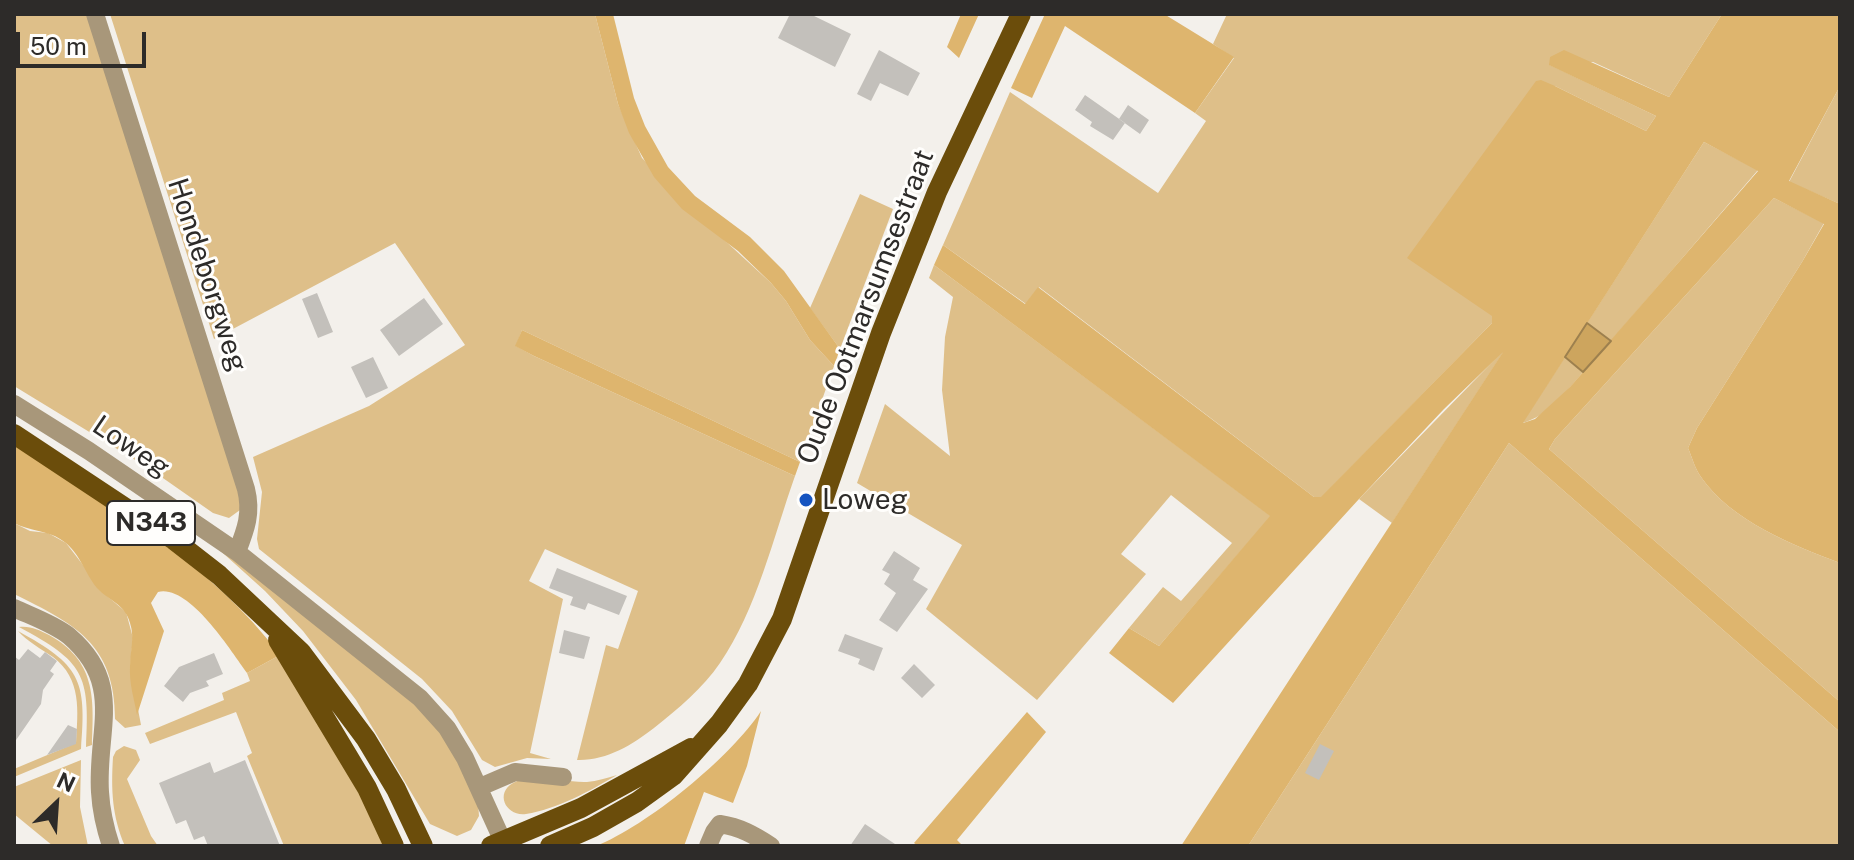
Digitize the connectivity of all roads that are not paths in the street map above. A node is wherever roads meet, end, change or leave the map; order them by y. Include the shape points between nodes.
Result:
1 (95, 14) edge
2 (1021, 14) edge
3 (14, 404) edge
4 (14, 434) edge
5 (237, 552) junction
6 (14, 608) edge
7 (274, 629) junction
8 (698, 745) junction
9 (563, 777) dead end
10 (480, 787) junction
11 (500, 845) edge
12 (111, 846) edge
13 (394, 846) edge
14 (423, 846) edge
15 (550, 846) edge
16 (708, 846) edge
17 (771, 846) edge

1 - 5 street, Hondeborgweg via 246,489 247,527
2 - 8 main road, Oude Ootmarsumsestraat via 937,192 782,619 748,684
3 - 5 street, Loweg
4 - 7 main road, N343 via 174,540
5 - 10 street, Loweg via 420,698 447,728
6 - 12 street via 67,634 101,678 100,790
7 - 13 main road, N343 via 367,788
7 - 14 main road, N343 via 301,652 366,739
8 - 11 main road, Oude Ootmarsumsestraat
8 - 15 main road, Oude Ootmarsumsestraat via 673,776 637,802
9 - 10 street via 515,772
10 - 11 street, Loweg
16 - 17 street via 720,824

